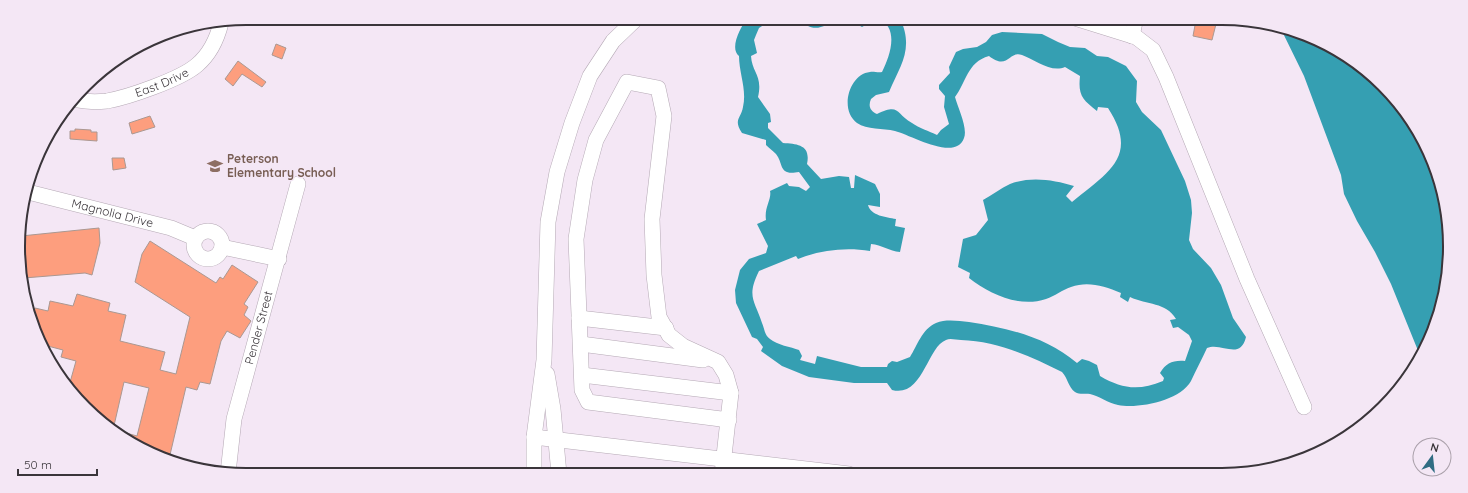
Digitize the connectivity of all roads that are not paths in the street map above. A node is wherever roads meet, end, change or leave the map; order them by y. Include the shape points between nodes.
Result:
1 (630, 25) edge
2 (1097, 25) edge
3 (1134, 25) edge
4 (219, 27) edge
5 (1132, 36) junction
6 (80, 100) edge
7 (298, 184) dead end
8 (32, 193) edge
9 (279, 259) junction
10 (579, 318) junction
11 (666, 328) junction
12 (581, 344) junction
13 (544, 360) junction
14 (718, 362) junction
15 (582, 375) junction
16 (731, 393) junction
17 (1304, 407) dead end
18 (729, 420) junction
19 (534, 437) junction
20 (556, 439) junction
21 (724, 459) junction
22 (229, 468) edge
23 (534, 468) edge
24 (558, 468) edge
25 (723, 468) edge
26 (799, 468) edge

1 - 13 street via 613,41 590,76 556,172 548,222
2 - 5 street
3 - 5 street
4 - 6 street, East Drive via 214,44 206,56 188,72 120,98 98,102
5 - 17 street via 1153,50 1166,77 1247,279
7 - 9 street, Pender Street
8 - 9 street, Magnolia Drive via 171,228 195,238 204,232 214,233 222,247
9 - 22 street, Pender Street via 234,419
10 - 11 street
10 - 11 street via 576,239 586,180 596,140 627,82 658,88 664,116 652,218 658,310
10 - 12 street
11 - 14 street via 669,335 683,346
12 - 14 street
12 - 15 street
13 - 19 street
13 - 20 street
14 - 16 street via 726,375
15 - 16 street
15 - 18 street via 582,390 588,402
16 - 18 street
18 - 21 street
19 - 20 street
19 - 23 street
20 - 21 street
20 - 24 street
21 - 25 street
21 - 26 street

